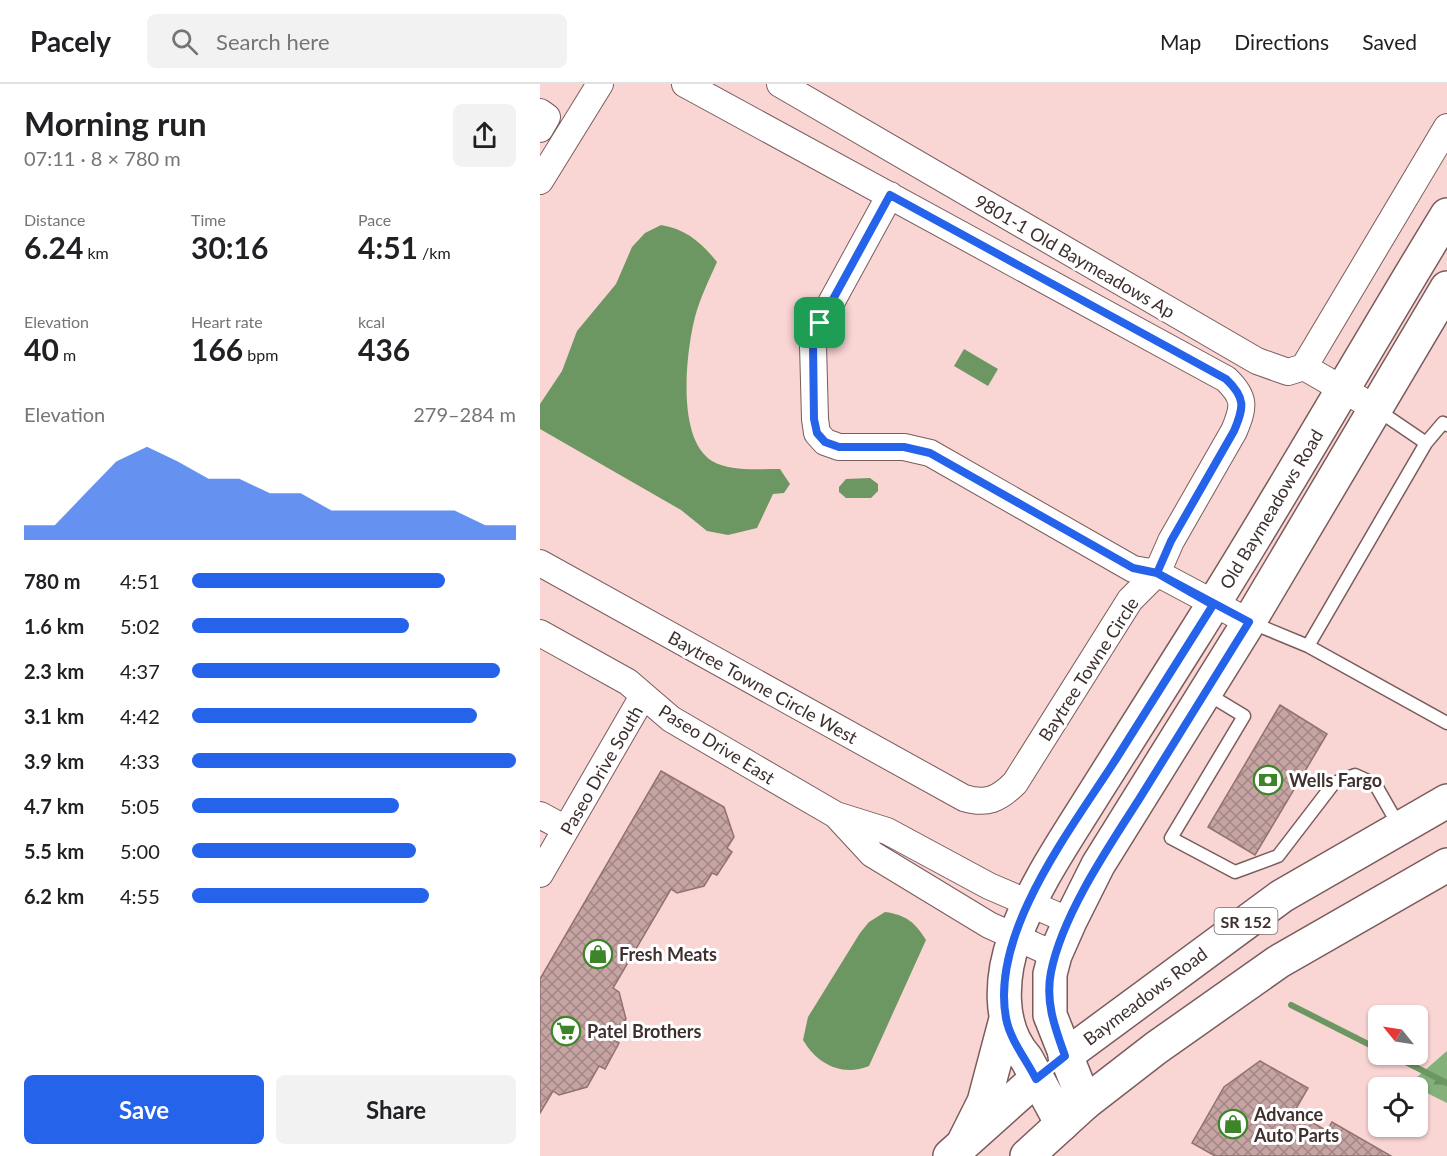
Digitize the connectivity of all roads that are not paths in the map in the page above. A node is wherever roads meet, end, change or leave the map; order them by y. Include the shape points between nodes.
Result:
1 (600, 84) edge
2 (685, 84) edge
3 (780, 84) edge
4 (540, 112) edge
5 (1447, 127) edge
6 (540, 129) edge
7 (540, 181) edge
8 (890, 195) junction
9 (1447, 215) edge
10 (1447, 288) edge
11 (1305, 367) junction
12 (1343, 388) junction
13 (1375, 408) junction
14 (1447, 425) edge
15 (1426, 443) junction
16 (540, 562) edge
17 (1157, 573) junction
18 (1213, 605) junction
19 (1249, 622) junction
20 (540, 633) edge
21 (1308, 646) junction
22 (1205, 692) junction
23 (643, 696) junction
24 (1447, 723) edge
25 (990, 802) joint
26 (1445, 808) edge
27 (540, 815) edge
28 (836, 815) junction
29 (1400, 827) junction
30 (566, 829) junction
31 (1447, 865) edge
32 (540, 874) edge
33 (1029, 904) junction
34 (1070, 921) junction
35 (1014, 938) junction
36 (1055, 955) junction
37 (1006, 1019) junction
38 (1065, 1056) junction
39 (1036, 1079) junction
40 (1073, 1114) junction
41 (957, 1149) edge
42 (1027, 1156) edge

1 - 7 street
2 - 8 street
3 - 11 street, 9801-1 Old Baymeadows Ap via 1257,362 1288,372
4 - 6 street via 547,117
5 - 11 street
8 - 17 street, Baytree Towne Circle via 1226,379 1238,390 1241,414 1234,431
8 - 17 street via 820,323 813,354 817,433 825,442 839,447 904,447 930,453 1133,568
9 - 12 street, Old Baymeadows Road
10 - 13 street, Old Baymeadows Road
11 - 12 street
12 - 13 street
12 - 18 street, Old Baymeadows Road
13 - 15 lane
13 - 19 street, Old Baymeadows Road
14 - 15 lane via 1443,423
15 - 21 lane
16 - 25 street, Baytree Towne Circle West via 964,798
17 - 18 street
17 - 25 street, Baytree Towne Circle via 1130,600 1015,783
18 - 19 street
18 - 33 street, Old Baymeadows Road via 1056,854
19 - 21 lane
19 - 22 street, Old Baymeadows Road
20 - 23 street, Paseo Drive East via 628,682
21 - 24 lane
22 - 29 lane via 1244,716 1171,838 1234,872 1278,856 1334,783 1355,775 1375,784
22 - 34 street, Old Baymeadows Road via 1098,865
23 - 28 street, Paseo Drive East via 671,719
23 - 30 street, Paseo Drive South
26 - 29 street, Baymeadows Road / SR 152
27 - 30 street
28 - 33 street, Paseo Drive East via 887,831
28 - 35 street, Paseo Drive East via 872,854
29 - 38 street, Baymeadows Road / SR 152 via 1282,896
30 - 32 street, Paseo Drive South
31 - 40 street, SR 152 via 1278,962 1156,1048
33 - 34 street, Paseo Drive East
33 - 35 street, Old Baymeadows Road
34 - 36 street, Old Baymeadows Road
35 - 36 street, Paseo Drive East
35 - 37 street, Old Baymeadows Road via 1004,994
36 - 38 street, Old Baymeadows Road via 1050,974 1050,1015
37 - 39 street, Old Baymeadows Road
37 - 41 street via 984,1102
38 - 39 street, Baymeadows Road / SR 152
38 - 40 street, Old Baymeadows Road
39 - 40 street, Old Baymeadows Road
39 - 41 street, Baymeadows Road / SR 152
40 - 42 street, SR 152

